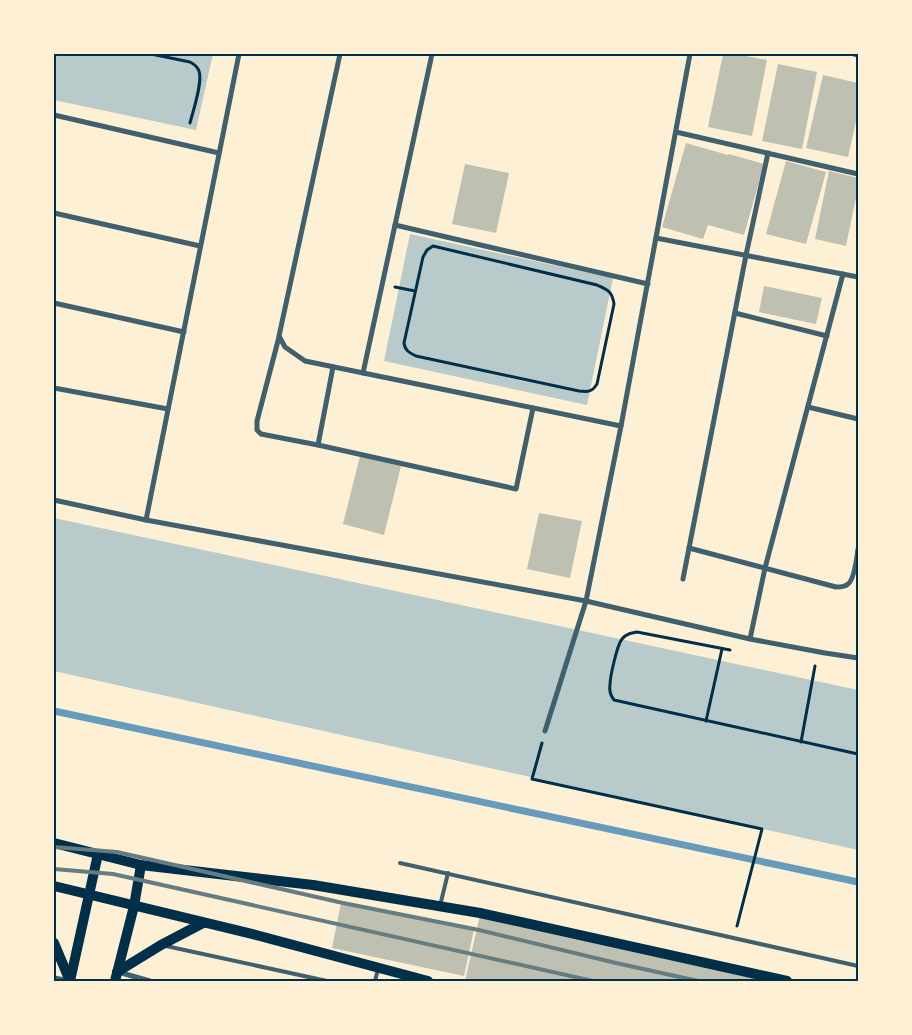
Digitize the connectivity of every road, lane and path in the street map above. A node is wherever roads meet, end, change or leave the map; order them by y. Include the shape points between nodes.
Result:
1 (151, 54) edge
2 (238, 54) edge
3 (340, 54) edge
4 (432, 54) edge
5 (690, 54) edge
6 (854, 54) edge
7 (858, 55) edge
8 (54, 115) edge
9 (190, 123) dead end
10 (676, 132) junction
11 (219, 153) junction
12 (768, 153) junction
13 (858, 174) edge
14 (54, 213) edge
15 (395, 225) junction
16 (656, 238) junction
17 (200, 246) junction
18 (746, 255) junction
19 (843, 274) junction
20 (858, 277) edge
21 (382, 284) junction
22 (648, 284) junction
23 (415, 291) junction
24 (54, 303) edge
25 (735, 313) junction
26 (184, 332) junction
27 (279, 336) junction
28 (827, 336) junction
29 (333, 367) junction
30 (363, 373) junction
31 (54, 388) edge
32 (808, 407) junction
33 (533, 408) junction
34 (168, 409) junction
35 (858, 419) edge
36 (621, 426) junction
37 (318, 445) junction
38 (54, 500) edge
39 (146, 520) junction
40 (690, 548) junction
41 (858, 549) edge
42 (765, 568) junction
43 (684, 579) dead end
44 (586, 601) junction
45 (750, 639) junction
46 (858, 658) edge
47 (816, 666) dead end
48 (706, 721) junction
49 (545, 731) joint
50 (801, 742) junction
51 (858, 754) edge
52 (54, 843) edge
53 (98, 854) junction
54 (400, 863) dead end
55 (141, 864) junction
56 (448, 873) junction
57 (54, 886) edge
58 (89, 894) junction
59 (134, 906) junction
60 (440, 906) junction
61 (203, 923) junction
62 (735, 934) dead end
63 (54, 943) edge
64 (161, 945) junction
65 (858, 966) edge
66 (378, 968) junction
67 (116, 977) edge
68 (54, 978) edge
69 (70, 981) edge
70 (150, 981) edge
71 (328, 981) edge
72 (375, 981) edge
73 (428, 981) edge
74 (787, 981) edge

1 - 9 path via 190,62 199,70 200,80
2 - 11 street
3 - 27 street
4 - 15 street
5 - 10 street
6 - 7 street
8 - 11 street
10 - 12 street
10 - 16 street
11 - 17 street
12 - 13 street
12 - 18 street
14 - 17 street
15 - 21 street
15 - 22 street
16 - 18 street
16 - 22 street
17 - 26 street
18 - 19 street
18 - 25 street
19 - 20 street
19 - 28 street
21 - 23 path
21 - 30 street
22 - 36 street
23 - 23 path via 425,253 433,246 588,282 608,290 614,304 597,384 586,392 410,354 404,343
24 - 26 street
25 - 28 street
25 - 40 street
26 - 34 street
27 - 29 street via 285,347 306,361
27 - 37 street via 257,421 258,430 261,434
28 - 32 street
29 - 30 street
29 - 37 street
30 - 33 street
31 - 34 street
32 - 35 street
32 - 42 street
33 - 36 street
33 - 37 street via 516,489
34 - 39 street
36 - 44 street
38 - 39 street
39 - 44 street
40 - 42 street
40 - 43 street
41 - 42 street via 848,585 836,587
42 - 45 street
44 - 45 street
44 - 49 street
45 - 46 street
47 - 50 path
48 - 48 path via 614,700 610,695 610,685 621,639 636,632 722,649
48 - 50 path
49 - 62 path via 532,779 762,829
50 - 51 path
52 - 53 main road
53 - 55 main road
53 - 58 main road
54 - 56 lane
55 - 59 main road
55 - 60 main road via 313,885
56 - 60 lane
56 - 65 lane
57 - 58 main road
58 - 59 main road
58 - 69 main road
59 - 61 main road
59 - 67 main road
60 - 74 main road
61 - 64 main road
61 - 66 main road
63 - 69 main road
64 - 67 main road
64 - 71 lane
66 - 72 lane
66 - 73 main road
67 - 70 street
68 - 69 street

